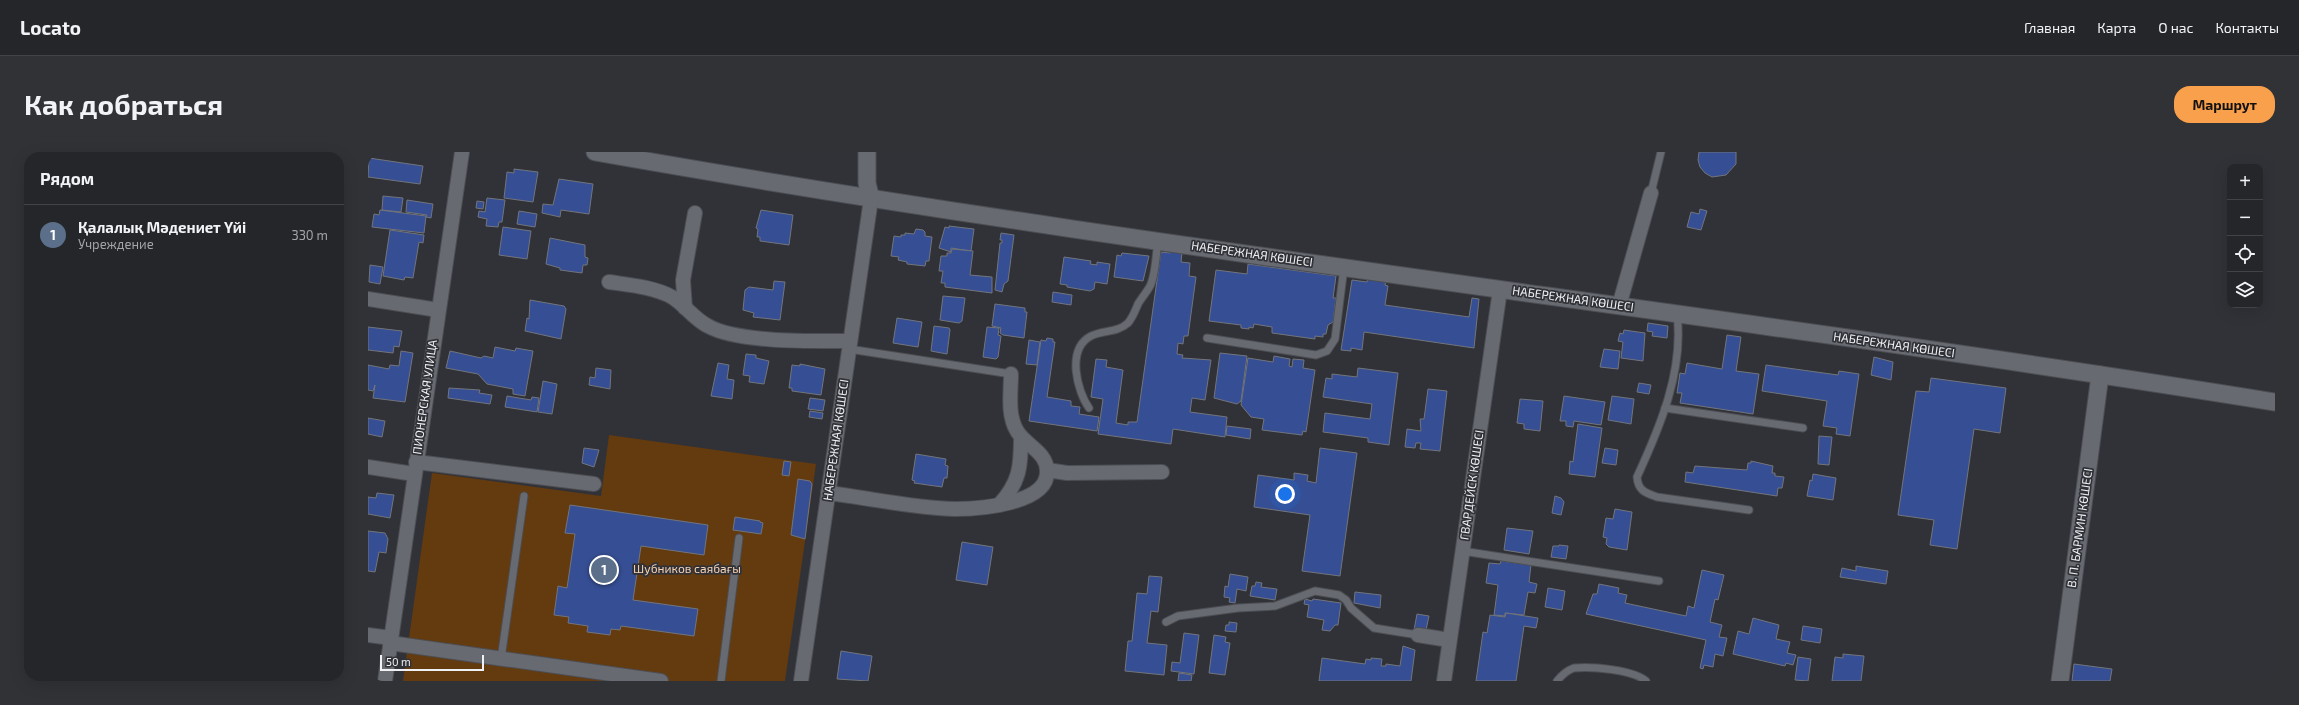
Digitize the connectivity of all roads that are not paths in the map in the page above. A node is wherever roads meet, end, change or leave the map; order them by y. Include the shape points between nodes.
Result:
1 (462, 152) edge
2 (595, 152) edge
3 (867, 152) edge
4 (1661, 152) edge
5 (1651, 193) joint
6 (871, 199) junction
7 (695, 213) dead end
8 (1158, 241) junction
9 (1344, 267) junction
10 (609, 282) dead end
11 (1500, 290) junction
12 (368, 299) edge
13 (1620, 306) junction
14 (685, 308) junction
15 (438, 310) junction
16 (1677, 314) junction
17 (1207, 338) dead end
18 (850, 345) junction
19 (1011, 374) joint
20 (2100, 375) junction
21 (2275, 402) edge
22 (1089, 408) dead end
23 (1665, 408) junction
24 (1803, 428) dead end
25 (1021, 437) junction
26 (368, 468) edge
27 (415, 468) junction
28 (1047, 470) junction
29 (1162, 472) dead end
30 (594, 484) dead end
31 (828, 493) junction
32 (524, 496) dead end
33 (999, 504) junction
34 (1749, 510) dead end
35 (739, 538) dead end
36 (1462, 551) junction
37 (1659, 581) dead end
38 (1166, 622) dead end
39 (368, 635) edge
40 (1418, 635) joint
41 (391, 640) junction
42 (1449, 640) junction
43 (501, 659) junction
44 (385, 681) edge
45 (661, 681) edge
46 (721, 681) edge
47 (801, 681) edge
48 (1444, 681) edge
49 (1557, 681) edge
50 (1646, 681) edge
51 (2060, 681) edge

1 - 15 street, ПИОНЕРСКАЯ УЛИЦА
2 - 6 street, НАБЕРЕЖНАЯ КӨШЕСІ
3 - 6 street via 867,182
4 - 5 lane
5 - 13 street
6 - 8 street, НАБЕРЕЖНАЯ КӨШЕСІ
6 - 18 street, НАБЕРЕЖНАЯ КӨШЕСІ
7 - 14 street via 684,280
8 - 9 street, НАБЕРЕЖНАЯ КӨШЕСІ
8 - 22 lane via 1152,282 1135,314 1118,330 1090,336 1080,349 1076,369 1077,383
9 - 11 street, НАБЕРЕЖНАЯ КӨШЕСІ
9 - 17 lane via 1335,338 1327,351 1316,355
10 - 14 street via 658,292 671,297
11 - 13 street, НАБЕРЕЖНАЯ КӨШЕСІ
11 - 36 street, ГВАРДЕЙСК КӨШЕСІ
12 - 15 street
13 - 16 street, НАБЕРЕЖНАЯ КӨШЕСІ
14 - 18 street via 708,327 740,335
15 - 27 street, ПИОНЕРСКАЯ УЛИЦА
16 - 20 street, НАБЕРЕЖНАЯ КӨШЕСІ
16 - 23 lane via 1679,351
18 - 19 lane
18 - 31 street, НАБЕРЕЖНАЯ КӨШЕСІ
19 - 25 street via 1013,423
20 - 21 street, НАБЕРЕЖНАЯ КӨШЕСІ
20 - 51 street, В. П. БАРМИН КӨШЕСІ
23 - 24 lane
23 - 34 lane via 1637,478 1637,484 1642,492 1657,497
25 - 28 street via 1039,453 1045,461
25 - 33 street via 1021,460 1016,480
26 - 27 street
27 - 30 street
27 - 41 street, ПИОНЕРСКАЯ УЛИЦА
28 - 29 street via 1067,473
28 - 33 street via 1047,480 1035,493
31 - 33 street via 955,509
31 - 47 street, НАБЕРЕЖНАЯ КӨШЕСІ
32 - 43 lane
35 - 46 lane
36 - 37 lane
36 - 42 street, ГВАРДЕЙСК КӨШЕСІ
38 - 40 lane via 1178,616 1275,606 1315,591 1339,595 1374,628
39 - 41 street
40 - 42 street
41 - 43 street
41 - 44 street, ПИОНЕРСКАЯ УЛИЦА
42 - 48 street, ГВАРДЕЙСК КӨШЕСІ
43 - 45 street
49 - 50 lane via 1573,669 1586,668 1605,669 1641,677

